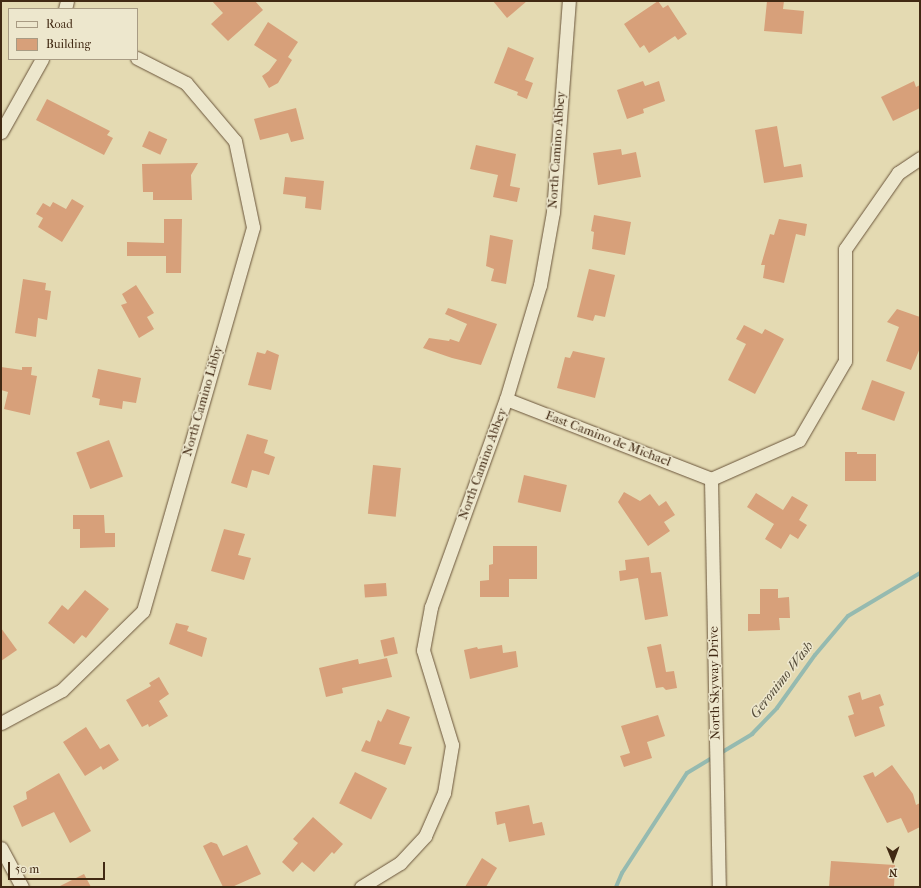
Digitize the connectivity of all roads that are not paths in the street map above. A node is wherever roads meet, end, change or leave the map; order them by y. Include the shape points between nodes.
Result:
1 (569, 1) edge
2 (138, 58) edge
3 (41, 60) edge
4 (1, 132) edge
5 (920, 158) edge
6 (506, 399) junction
7 (711, 479) junction
8 (1, 723) edge
9 (1, 848) edge
10 (22, 887) edge
11 (361, 887) edge
12 (719, 887) edge

1 - 6 street, North Camino Abbey via 553,212 540,285
2 - 8 street, North Camino Libby via 186,82 235,141 253,227 143,611 62,690
3 - 4 street
5 - 7 street via 898,173 845,249 845,361 799,440
6 - 7 street, East Camino de Michael
6 - 11 street, North Camino Abbey via 432,607 423,650 452,745 444,793 425,836 400,863
7 - 12 street, North Skyway Drive
9 - 10 street

